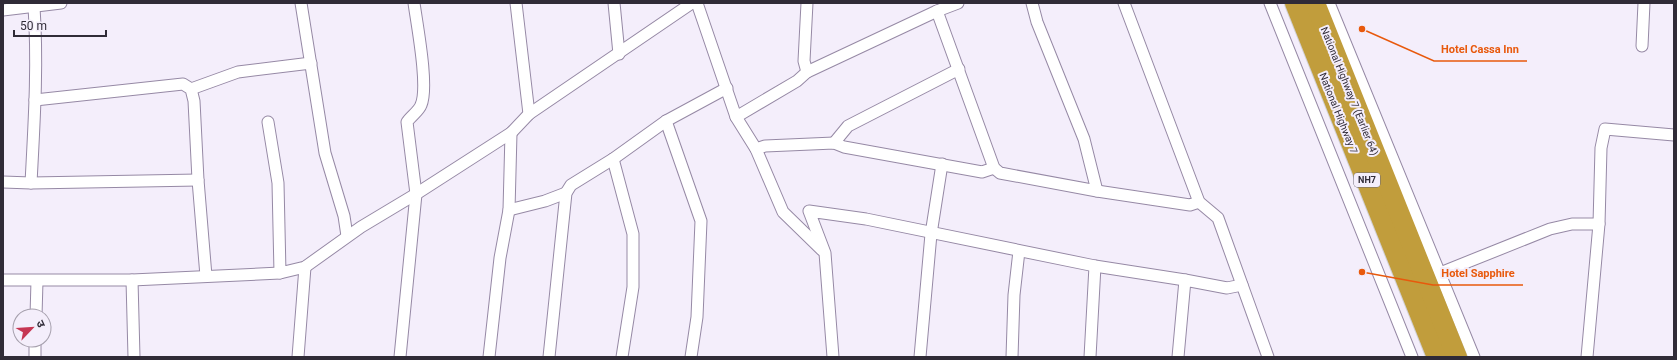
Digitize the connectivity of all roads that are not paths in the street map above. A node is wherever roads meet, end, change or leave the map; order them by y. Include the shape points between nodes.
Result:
1 (61, 3) edge
2 (301, 3) edge
3 (414, 3) edge
4 (516, 3) edge
5 (614, 3) edge
6 (692, 3) edge
7 (697, 3) edge
8 (807, 3) edge
9 (958, 3) edge
10 (1032, 3) edge
11 (1124, 3) edge
12 (1270, 3) edge
13 (1295, 3) edge
14 (1314, 3) edge
15 (1329, 3) edge
16 (1644, 3) edge
17 (45, 4) edge
18 (34, 7) junction
19 (3, 10) edge
20 (937, 10) junction
21 (1642, 46) dead end
22 (619, 54) junction
23 (311, 64) junction
24 (959, 68) junction
25 (807, 72) junction
26 (727, 88) junction
27 (191, 89) junction
28 (35, 100) junction
29 (529, 114) junction
30 (736, 117) junction
31 (666, 121) junction
32 (268, 122) dead end
33 (511, 133) junction
34 (1674, 135) edge
35 (834, 142) junction
36 (756, 149) junction
37 (613, 159) junction
38 (942, 164) junction
39 (994, 168) junction
40 (198, 180) junction
41 (3, 182) edge
42 (31, 183) junction
43 (1097, 191) junction
44 (566, 193) junction
45 (416, 194) junction
46 (1199, 202) junction
47 (509, 210) junction
48 (1599, 224) junction
49 (930, 234) junction
50 (347, 236) junction
51 (1019, 251) junction
52 (824, 253) junction
53 (1095, 266) junction
54 (305, 267) junction
55 (280, 273) junction
56 (1440, 273) junction
57 (206, 276) junction
58 (3, 280) edge
59 (132, 280) junction
60 (1185, 280) junction
61 (36, 281) junction
62 (1242, 285) junction
63 (36, 308) edge
64 (134, 357) edge
65 (298, 357) edge
66 (400, 357) edge
67 (489, 357) edge
68 (549, 357) edge
69 (622, 357) edge
70 (691, 357) edge
71 (833, 357) edge
72 (920, 357) edge
73 (1012, 357) edge
74 (1090, 357) edge
75 (1178, 357) edge
76 (1268, 357) edge
77 (1412, 357) edge
78 (1437, 357) edge
79 (1457, 357) edge
80 (1474, 357) edge
81 (1587, 357) edge

1 - 17 street
2 - 23 street
3 - 45 street via 424,97 420,107 407,122
4 - 29 street
5 - 22 street
6 - 22 street
7 - 26 street
8 - 25 street via 804,61
9 - 20 street
10 - 43 street via 1037,22 1084,139
11 - 46 street
12 - 77 street
13 - 78 highway, National Highway 7 / NH7
14 - 79 highway, National Highway 7 (Earlier 64) / NH7
15 - 56 street
16 - 21 street
17 - 18 street
18 - 19 street
18 - 28 street
20 - 24 street
20 - 25 street
22 - 29 street
23 - 27 street via 238,72
23 - 50 street via 325,153 344,216
24 - 35 street via 848,126
24 - 39 street
25 - 30 street via 797,81
26 - 30 street
26 - 31 street
27 - 28 street via 184,84
27 - 40 street via 194,101
28 - 42 street
29 - 33 street
30 - 36 street
31 - 37 street
31 - 70 street via 701,221 697,317
32 - 55 street via 278,183
33 - 45 street
33 - 47 street
34 - 48 street via 1605,129 1601,148
35 - 36 street via 765,146
35 - 38 street via 844,147
36 - 52 street via 783,212
37 - 44 street via 571,185
37 - 69 street via 633,234 633,287
38 - 39 street via 982,172
38 - 49 street
39 - 43 street via 1000,173
40 - 42 street
40 - 57 street
41 - 42 street
43 - 46 street via 1190,205
44 - 47 street
44 - 68 street
45 - 50 street
45 - 66 street
46 - 62 street via 1218,218
47 - 67 street via 500,258
48 - 56 street via 1572,224 1550,229
48 - 81 street
49 - 51 street
49 - 52 street via 809,211
49 - 72 street
50 - 54 street
51 - 53 street
51 - 73 street via 1014,295
52 - 71 street
53 - 60 street
53 - 74 street
54 - 55 street
54 - 65 street
55 - 57 street
56 - 80 street
57 - 59 street
58 - 61 street
59 - 61 street
59 - 64 street
60 - 62 street via 1227,288
60 - 75 street
61 - 63 street
62 - 76 street

